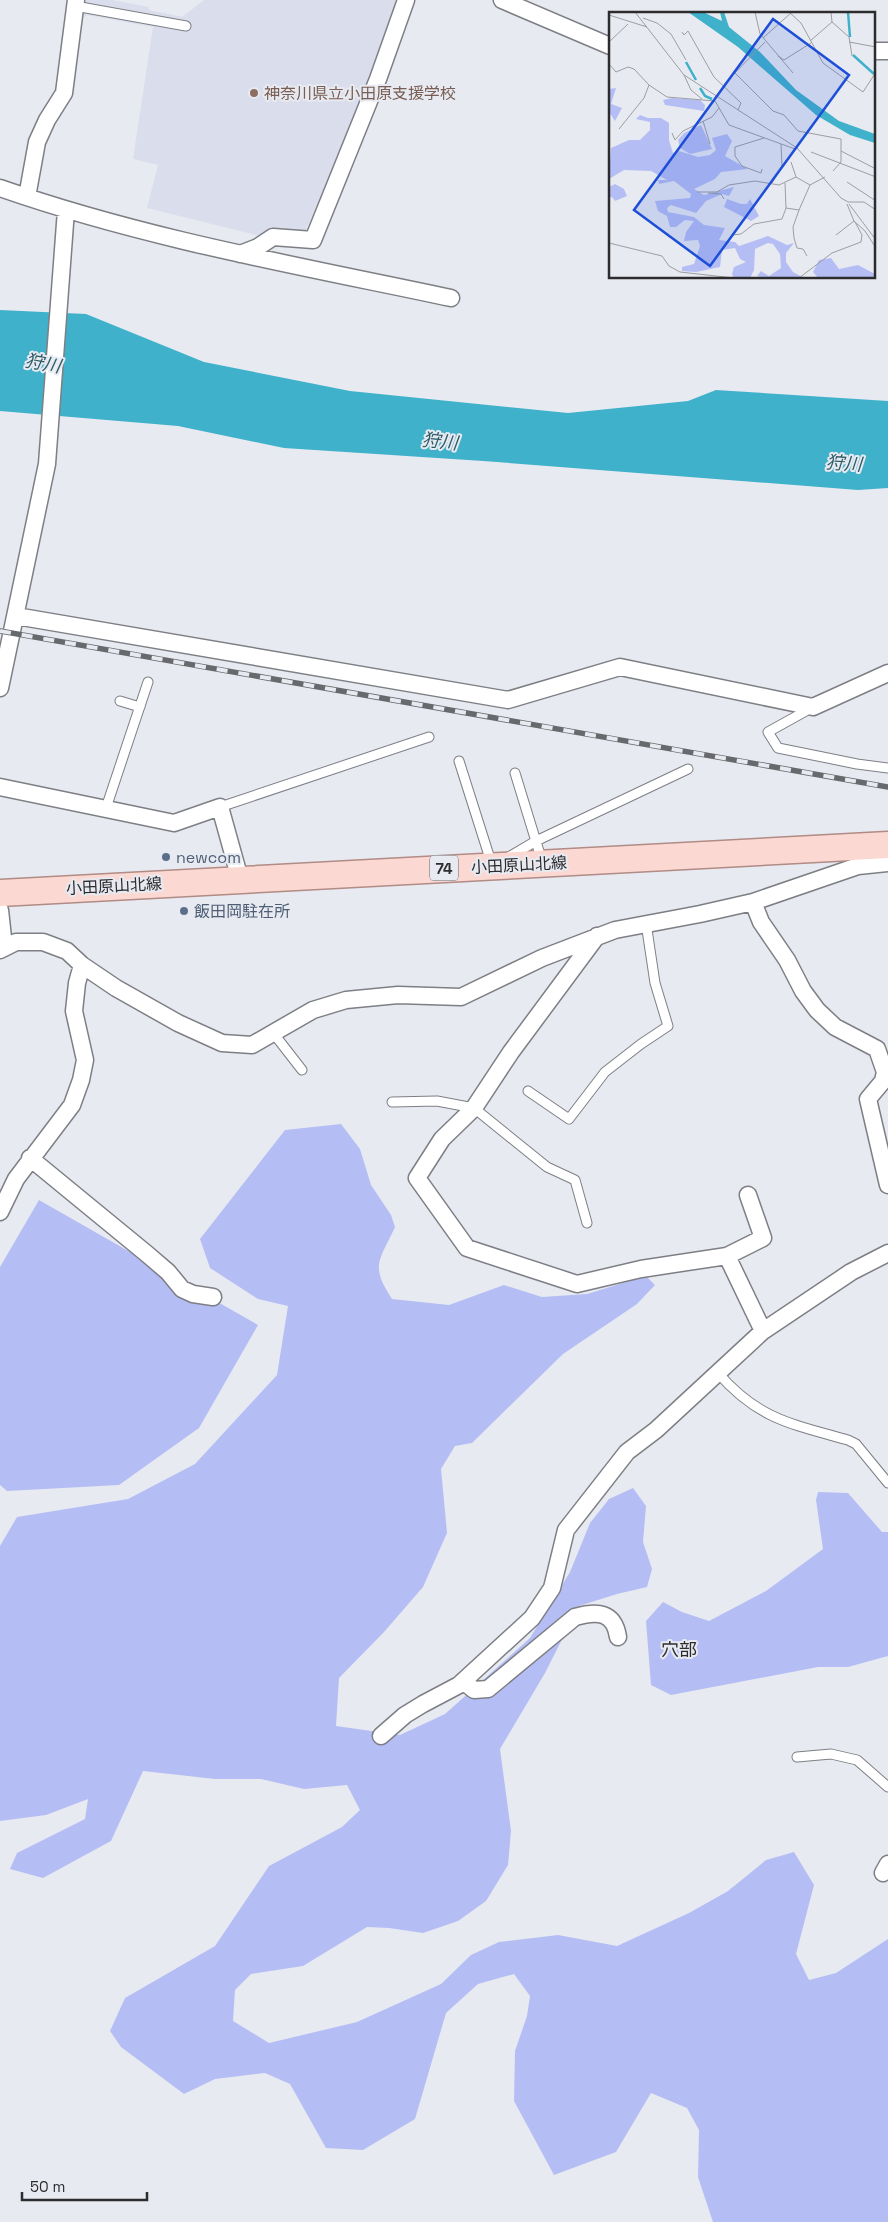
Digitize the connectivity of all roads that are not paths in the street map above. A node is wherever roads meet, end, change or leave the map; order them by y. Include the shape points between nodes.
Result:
1 (406, 0) edge
2 (502, 0) edge
3 (75, 3) edge
4 (186, 26) dead end
5 (609, 46) edge
6 (0, 188) edge
7 (27, 197) junction
8 (66, 210) junction
9 (239, 254) junction
10 (451, 298) dead end
11 (16, 616) junction
12 (888, 672) edge
13 (148, 682) dead end
14 (0, 688) edge
15 (120, 701) dead end
16 (813, 707) junction
17 (140, 708) junction
18 (429, 736) dead end
19 (459, 761) dead end
20 (888, 768) edge
21 (688, 769) dead end
22 (514, 773) dead end
23 (0, 786) edge
24 (220, 807) junction
25 (106, 808) junction
26 (888, 845) edge
27 (540, 852) junction
28 (888, 863) edge
29 (492, 866) junction
30 (240, 879) junction
31 (0, 893) edge
32 (754, 902) junction
33 (0, 910) edge
34 (646, 923) junction
35 (597, 936) junction
36 (2, 948) edge
37 (82, 965) junction
38 (274, 1034) junction
39 (302, 1070) dead end
40 (528, 1091) dead end
41 (392, 1102) dead end
42 (474, 1108) junction
43 (30, 1158) junction
44 (888, 1185) edge
45 (748, 1195) dead end
46 (0, 1212) edge
47 (587, 1223) dead end
48 (888, 1253) edge
49 (727, 1256) junction
50 (213, 1297) dead end
51 (763, 1331) junction
52 (718, 1373) junction
53 (888, 1483) edge
54 (618, 1637) dead end
55 (463, 1681) junction
56 (381, 1736) dead end
57 (797, 1758) dead end
58 (888, 1787) edge

1 - 9 street via 313,240 273,237
2 - 5 street
3 - 4 lane
3 - 7 street via 64,93 37,142
6 - 7 street
7 - 8 street
8 - 9 street
8 - 11 street via 46,464
9 - 10 street
11 - 14 street
11 - 16 street via 508,700 620,667
12 - 16 street
13 - 17 lane
15 - 17 lane
16 - 20 lane via 768,732 778,748
17 - 25 lane
18 - 24 lane
19 - 29 lane
21 - 27 lane
22 - 27 lane
23 - 25 street
24 - 25 street via 174,823
24 - 30 street
26 - 27 main road, 小田原山北線 / 74
27 - 29 main road, 小田原山北線 / 74
28 - 32 street via 858,866
29 - 30 main road, 小田原山北線 / 74
30 - 31 main road, 小田原山北線 / 74
32 - 34 street
32 - 44 street via 761,922 817,1010 835,1027 877,1049 885,1072 883,1081 868,1099
33 - 36 street
34 - 35 street
34 - 40 lane via 655,983 668,1026 606,1072 569,1119
35 - 38 street via 460,997 398,995 346,1000 313,1010
35 - 42 street
36 - 37 street via 16,942 43,942 67,951
37 - 38 street via 178,1023 222,1043 252,1045
37 - 43 street via 74,1011 85,1060 81,1080 72,1105
38 - 39 lane
41 - 42 lane via 437,1102
42 - 47 lane via 547,1167 576,1180
42 - 49 street via 442,1139 418,1178 467,1248 577,1284 641,1269
43 - 46 street
43 - 50 street via 168,1272 182,1289
45 - 49 street via 763,1238
48 - 51 street via 851,1272
49 - 51 street
51 - 52 street
52 - 53 lane via 735,1393 773,1417 856,1444
52 - 55 street via 627,1452 566,1530 552,1588 532,1618
54 - 55 street via 616,1625 607,1616 583,1615 575,1618 488,1689 474,1690
55 - 56 street via 405,1715
57 - 58 lane via 831,1754 857,1760

